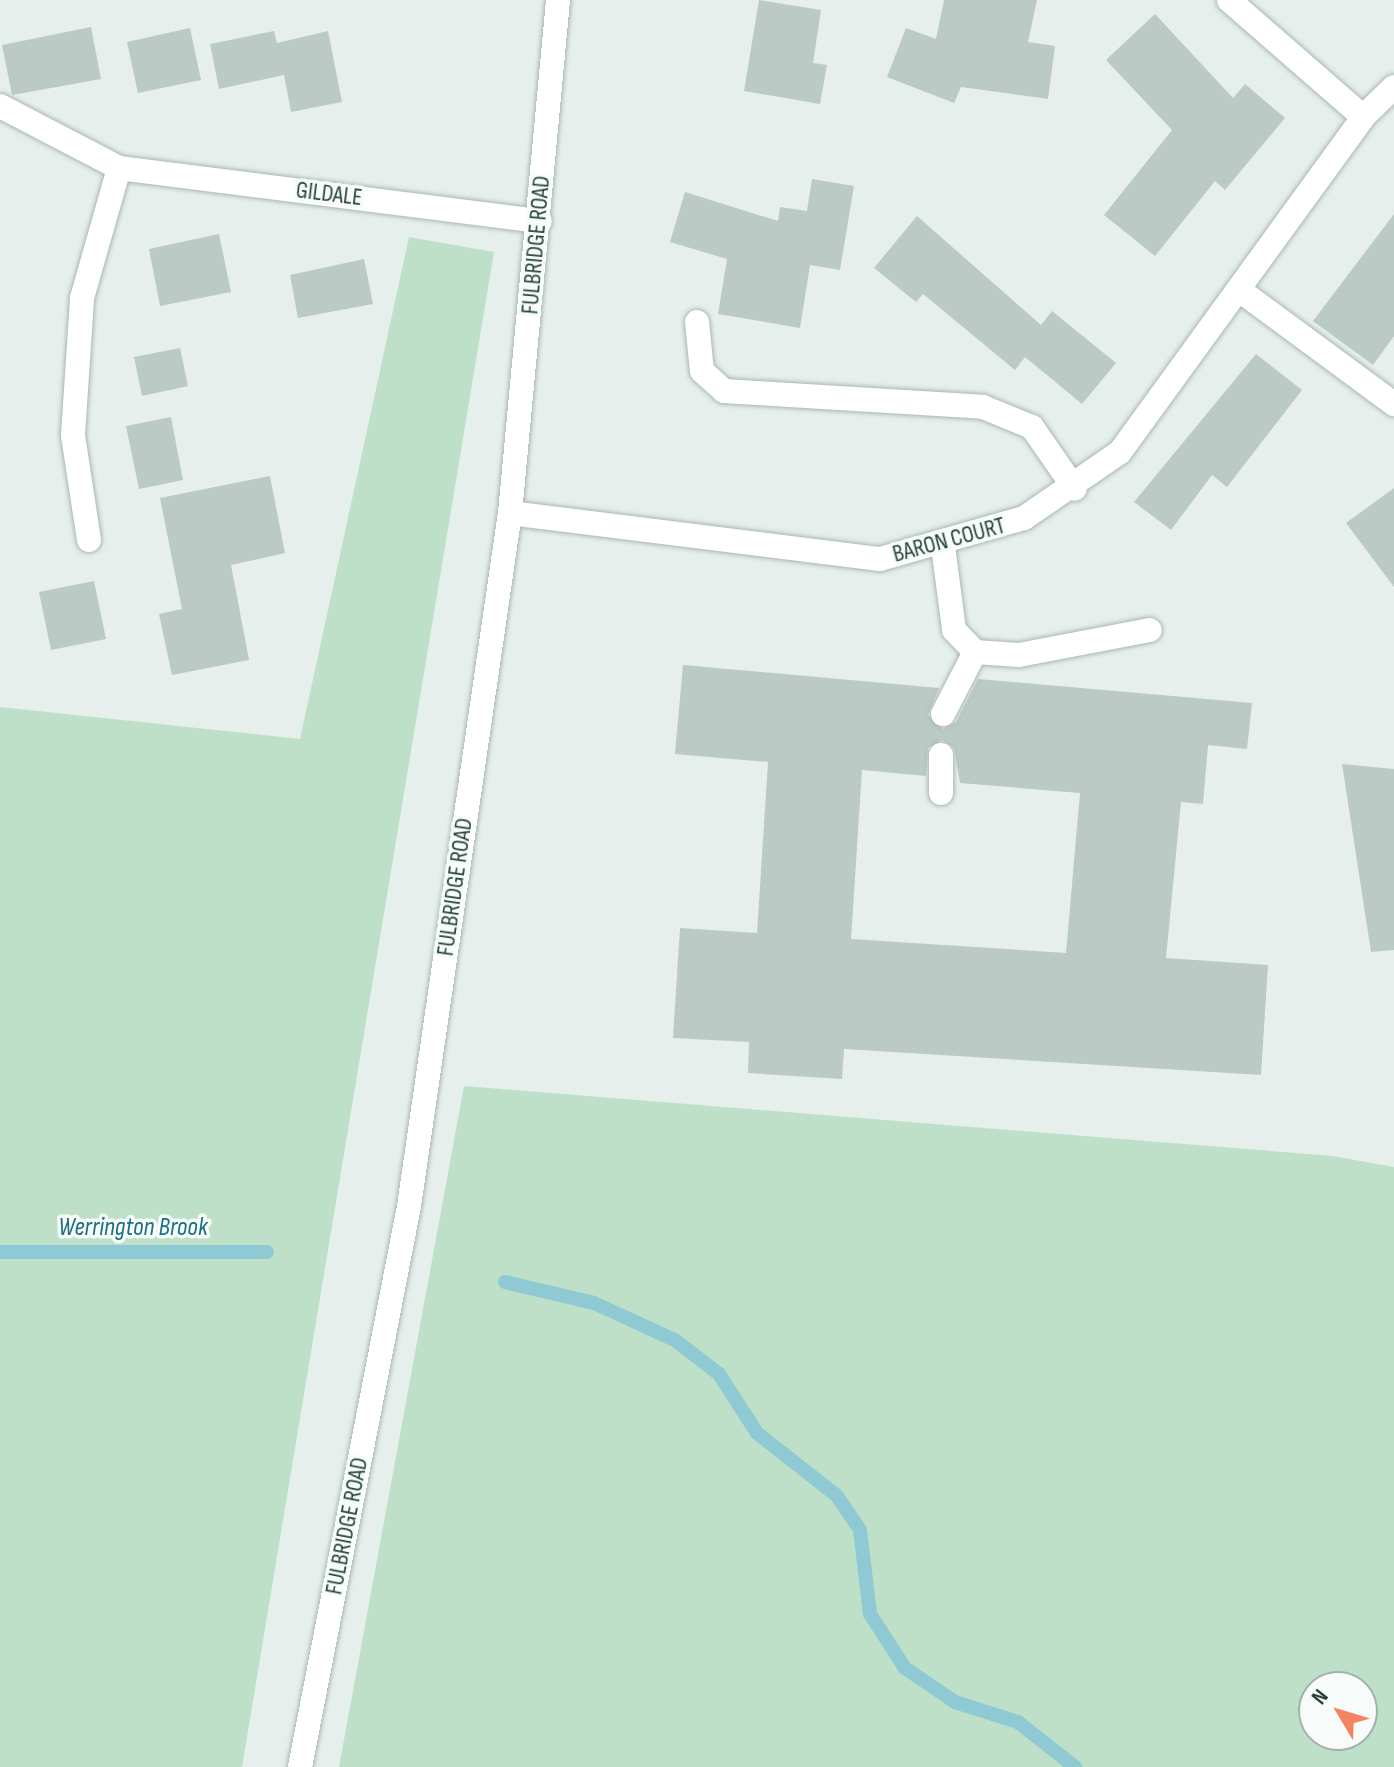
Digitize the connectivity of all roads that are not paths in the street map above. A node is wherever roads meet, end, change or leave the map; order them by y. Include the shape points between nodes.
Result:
1 (558, 0) edge
2 (1229, 0) edge
3 (1394, 87) edge
4 (0, 106) edge
5 (1363, 117) junction
6 (119, 168) junction
7 (540, 221) junction
8 (1242, 292) junction
9 (697, 322) dead end
10 (1394, 404) edge
11 (1075, 489) junction
12 (510, 513) junction
13 (89, 540) dead end
14 (943, 546) junction
15 (1150, 630) dead end
16 (975, 652) junction
17 (943, 714) dead end
18 (941, 755) dead end
19 (941, 793) dead end
20 (300, 1767) edge

1 - 7 street, FULBRIDGE ROAD
2 - 5 street
3 - 5 street, BARON COURT
4 - 6 street, GILDALE
5 - 8 street, BARON COURT
6 - 7 street, GILDALE
6 - 13 street via 82,298 73,435
7 - 12 street, FULBRIDGE ROAD
8 - 10 street
8 - 11 street, BARON COURT via 1120,452
9 - 11 street via 702,371 724,391 983,407 1032,427
11 - 14 street, BARON COURT via 1024,518
12 - 14 street, BARON COURT via 837,557 880,559
12 - 20 street, FULBRIDGE ROAD via 409,1206
14 - 16 street via 954,630
15 - 16 street via 1019,655
16 - 17 street
18 - 19 street

